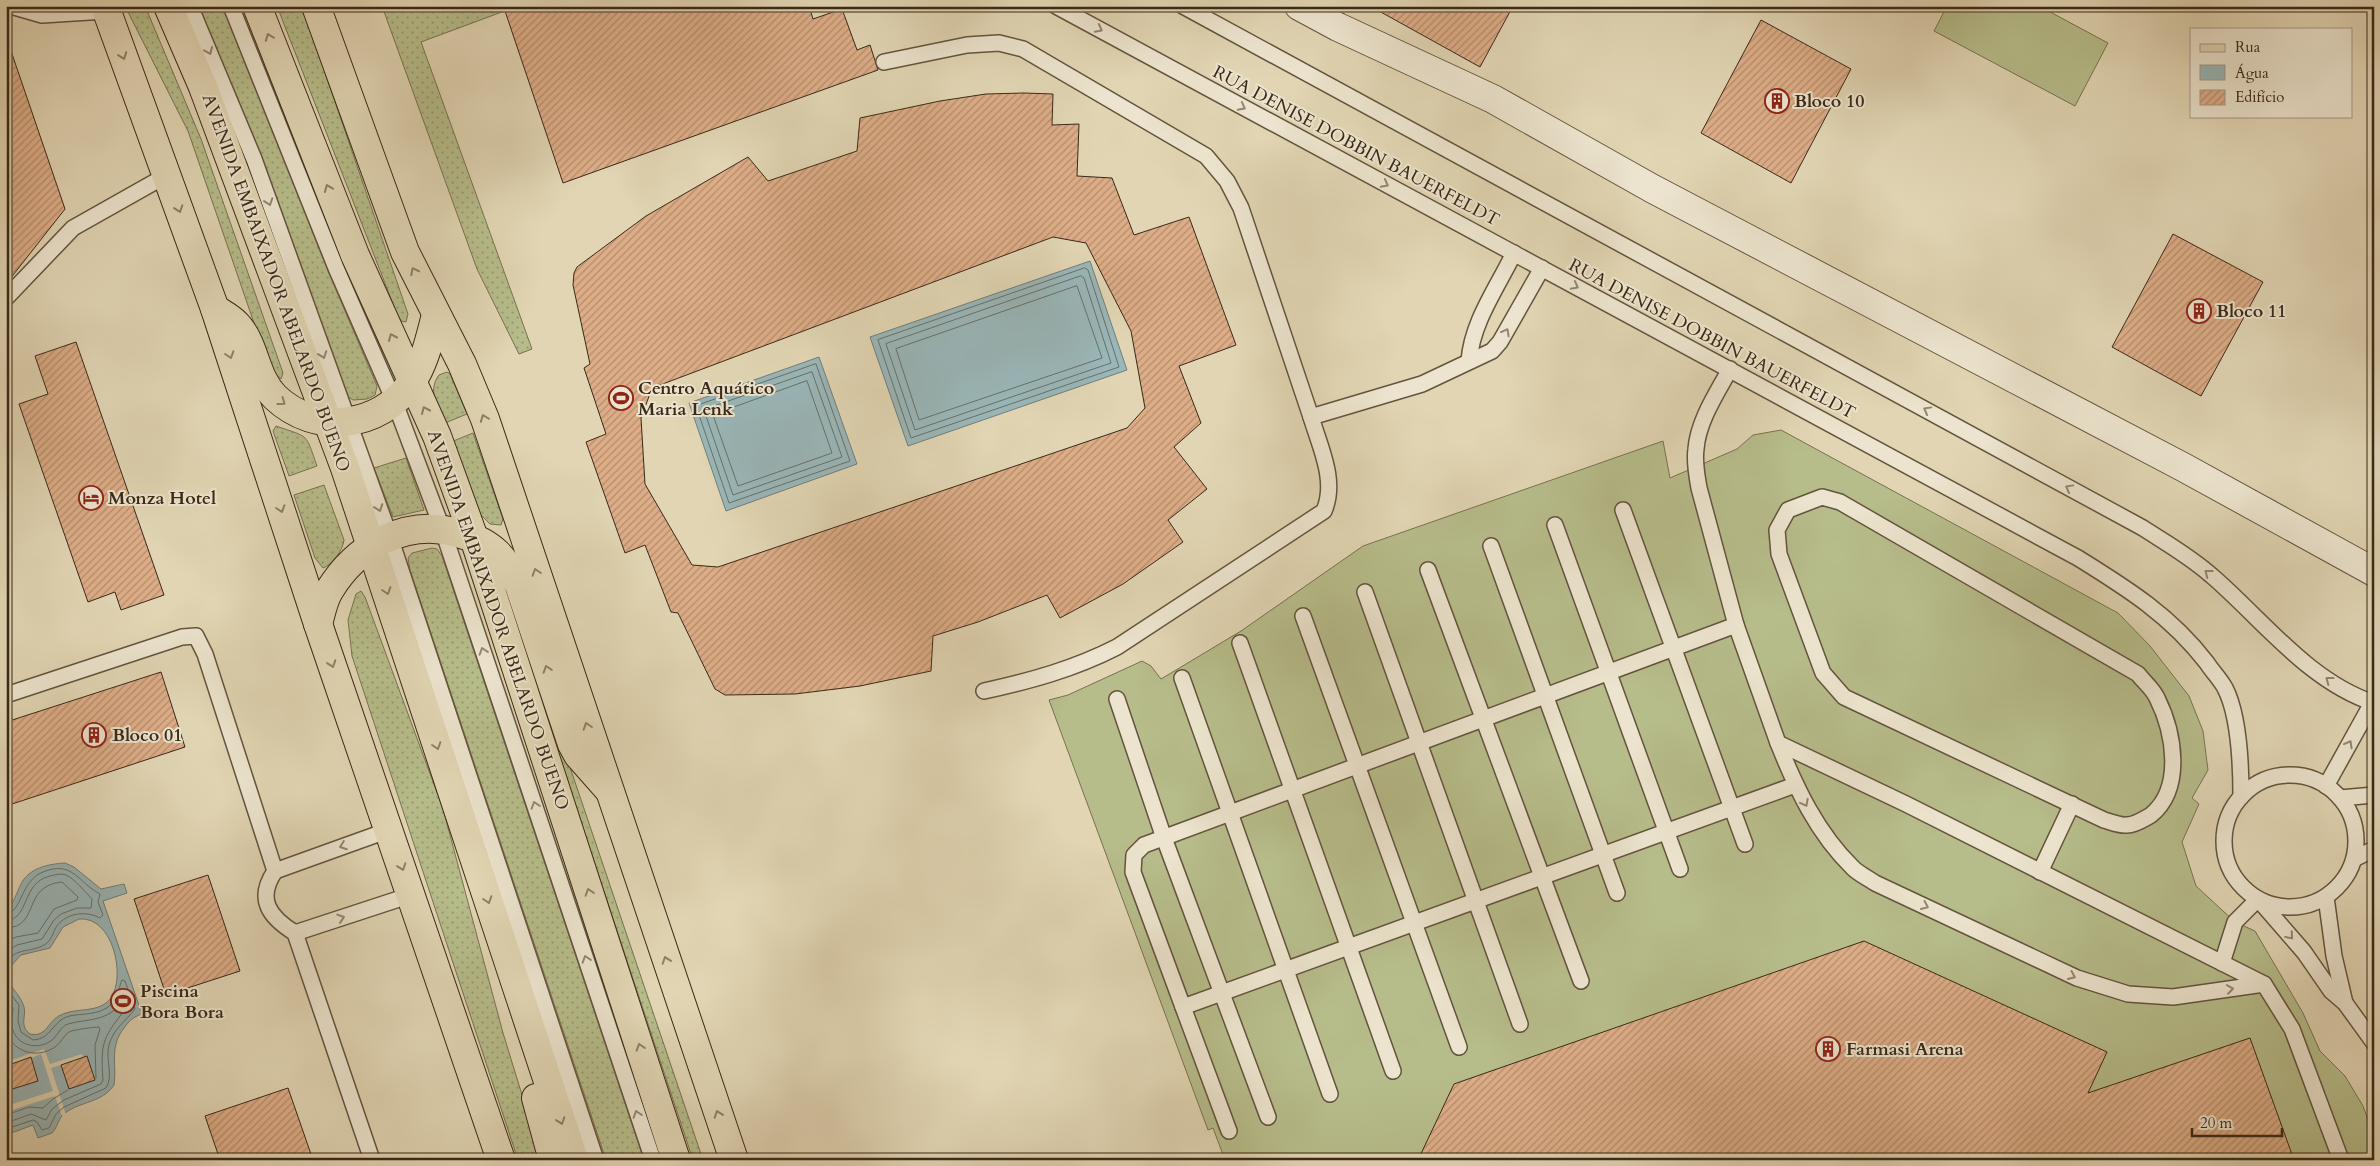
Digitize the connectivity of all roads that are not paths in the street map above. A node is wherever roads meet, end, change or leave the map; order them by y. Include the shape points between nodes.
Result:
1 (11, 6) edge
2 (168, 6) edge
3 (190, 6) edge
4 (232, 6) edge
5 (257, 6) edge
6 (316, 6) edge
7 (1056, 6) edge
8 (1183, 6) edge
9 (1299, 6) edge
10 (105, 8) edge
11 (884, 62) dead end
12 (168, 175) junction
13 (1514, 253) junction
14 (1542, 268) junction
15 (6, 298) edge
16 (215, 309) junction
17 (436, 315) junction
18 (1469, 361) junction
19 (1730, 369) junction
20 (412, 382) junction
21 (395, 403) junction
22 (1311, 417) junction
23 (337, 422) junction
24 (1623, 510) dead end
25 (1555, 525) dead end
26 (442, 528) junction
27 (474, 538) junction
28 (381, 541) junction
29 (1491, 546) dead end
30 (1428, 570) dead end
31 (2374, 572) edge
32 (1365, 592) dead end
33 (1303, 616) dead end
34 (318, 624) junction
35 (1736, 625) junction
36 (1240, 643) dead end
37 (1674, 649) junction
38 (1609, 673) junction
39 (1182, 678) dead end
40 (984, 691) dead end
41 (6, 695) edge
42 (1546, 696) junction
43 (1117, 699) dead end
44 (2373, 703) edge
45 (1484, 719) junction
46 (1419, 743) junction
47 (1778, 743) junction
48 (1357, 766) junction
49 (1795, 785) junction
50 (2326, 786) junction
51 (608, 789) junction
52 (1292, 790) junction
53 (2374, 795) edge
54 (2241, 797) junction
55 (2340, 798) junction
56 (2072, 804) junction
57 (1732, 808) junction
58 (1230, 814) junction
59 (389, 830) junction
60 (1666, 832) junction
61 (1164, 838) junction
62 (1745, 844) dead end
63 (2374, 849) edge
64 (1604, 854) junction
65 (2354, 859) junction
66 (1680, 870) dead end
67 (275, 871) junction
68 (2040, 872) junction
69 (1542, 877) junction
70 (1617, 893) dead end
71 (411, 895) junction
72 (2326, 897) junction
73 (2258, 899) junction
74 (1476, 901) junction
75 (1414, 924) junction
76 (295, 933) junction
77 (1349, 947) junction
78 (2222, 963) junction
79 (1287, 970) junction
80 (1581, 981) dead end
81 (2264, 984) junction
82 (1222, 993) junction
83 (520, 1001) junction
84 (2345, 1003) junction
85 (1183, 1007) junction
86 (1520, 1024) dead end
87 (2374, 1043) edge
88 (1459, 1047) dead end
89 (1393, 1071) dead end
90 (1330, 1094) dead end
91 (1268, 1117) dead end
92 (1229, 1131) dead end
93 (372, 1160) edge
94 (501, 1160) edge
95 (553, 1160) edge
96 (574, 1160) edge
97 (596, 1160) edge
98 (653, 1160) edge
99 (676, 1160) edge
100 (734, 1160) edge
101 (2341, 1160) edge

1 - 10 lane via 42,15
2 - 23 main road, AVENIDA EMBAIXADOR ABELARDO BUENO
3 -> 23 lane via 254,159
4 - 21 lane via 336,268
20 -> 5 main road, AVENIDA EMBAIXADOR ABELARDO BUENO via 355,255
17 -> 6 main road via 404,252
7 -> 13 lane, RUA DENISE DOBBIN BAUERFELDT
44 -> 8 lane via 2333,684 2267,629 2212,576 2143,528
9 - 31 street via 1493,99 1653,190 2183,467
10 -> 12 main road
11 - 22 lane via 967,45 999,43 1023,48 1206,156 1227,181 1241,208
12 - 15 lane via 73,228
12 -> 16 main road
13 - 14 lane, RUA DENISE DOBBIN BAUERFELDT
13 - 18 lane via 1476,327
18 -> 14 lane via 1492,350 1500,342
14 -> 19 lane, RUA DENISE DOBBIN BAUERFELDT
16 -> 23 main road via 238,325 261,380 276,398 297,412
16 -> 34 main road
17 - 20 main road
51 -> 17 main road via 485,419 462,364
18 - 22 lane via 1422,384
19 - 35 lane via 1699,433 1696,468
19 - 54 lane, RUA DENISE DOBBIN BAUERFELDT via 2078,558 2160,612 2191,643 2225,688 2236,729
20 - 21 main road
27 -> 20 main road, AVENIDA EMBAIXADOR ABELARDO BUENO via 437,436
21 - 23 main road via 381,413 363,419
21 - 26 lane
22 - 40 lane via 1330,482 1324,511 1116,647 1038,679
23 -> 28 main road, AVENIDA EMBAIXADOR ABELARDO BUENO
24 - 37 lane
25 - 38 lane
26 - 27 main road
26 - 28 main road via 421,528
98 -> 26 lane
51 -> 27 main road via 572,744 519,585 498,554
99 -> 27 main road, AVENIDA EMBAIXADOR ABELARDO BUENO
28 - 34 main road via 354,560 328,592
28 -> 83 main road, AVENIDA EMBAIXADOR ABELARDO BUENO
28 - 97 lane
29 - 42 lane
30 - 45 lane
32 - 46 lane
33 - 48 lane
34 -> 59 main road
35 - 37 lane
35 - 47 lane
36 - 52 lane
37 - 38 lane
37 - 57 lane
38 - 42 lane
38 - 60 lane
39 - 58 lane
41 - 67 lane via 182,636 196,636 205,654
42 - 45 lane
42 - 64 lane
43 - 61 lane
50 -> 44 lane
45 - 46 lane
45 - 69 lane
46 - 48 lane
46 - 74 lane
47 - 49 lane
47 - 68 lane
48 - 52 lane
48 - 75 lane
49 - 57 lane
49 -> 81 lane via 1810,814 1855,870 1875,883 2077,978 2128,994 2173,997
50 - 54 lane via 2309,778 2272,777
50 - 55 lane
100 -> 51 main road
52 - 58 lane
52 - 77 lane
53 - 55 lane
54 - 73 lane via 2229,817 2224,840 2228,864 2240,884
55 - 65 lane via 2354,827
56 - 56 lane via 1844,697 1823,673 1779,554 1777,530 1788,510 1822,497 1840,502 2138,674 2157,697 2169,729 2173,759 2170,784 2161,806 2144,820 2126,825 2104,820
56 - 68 lane
57 - 60 lane
57 - 62 lane
58 - 61 lane
58 - 79 lane
59 -> 67 lane
59 -> 71 main road
60 - 64 lane
60 - 66 lane
61 - 82 lane
61 - 85 lane via 1144,845 1134,855 1133,872
63 - 65 lane
64 - 69 lane
64 - 70 lane
65 - 72 lane via 2343,880
67 - 76 lane via 266,888 268,907 278,922
68 - 78 lane
69 - 74 lane
69 - 80 lane
76 -> 71 lane
71 - 94 main road
72 - 73 lane via 2304,906 2280,906
72 - 84 lane via 2334,956
73 - 78 lane via 2235,922
73 -> 84 lane via 2304,952 2331,991
74 - 75 lane
74 - 86 lane
75 - 77 lane
75 - 88 lane
76 - 93 lane
77 - 79 lane
77 - 89 lane
78 - 81 lane
79 - 82 lane
79 - 90 lane
81 - 101 lane via 2292,1029
82 - 85 lane
82 - 91 lane
83 - 95 main road via 532,1079
83 -> 96 main road, AVENIDA EMBAIXADOR ABELARDO BUENO
84 - 87 lane
85 - 92 lane

